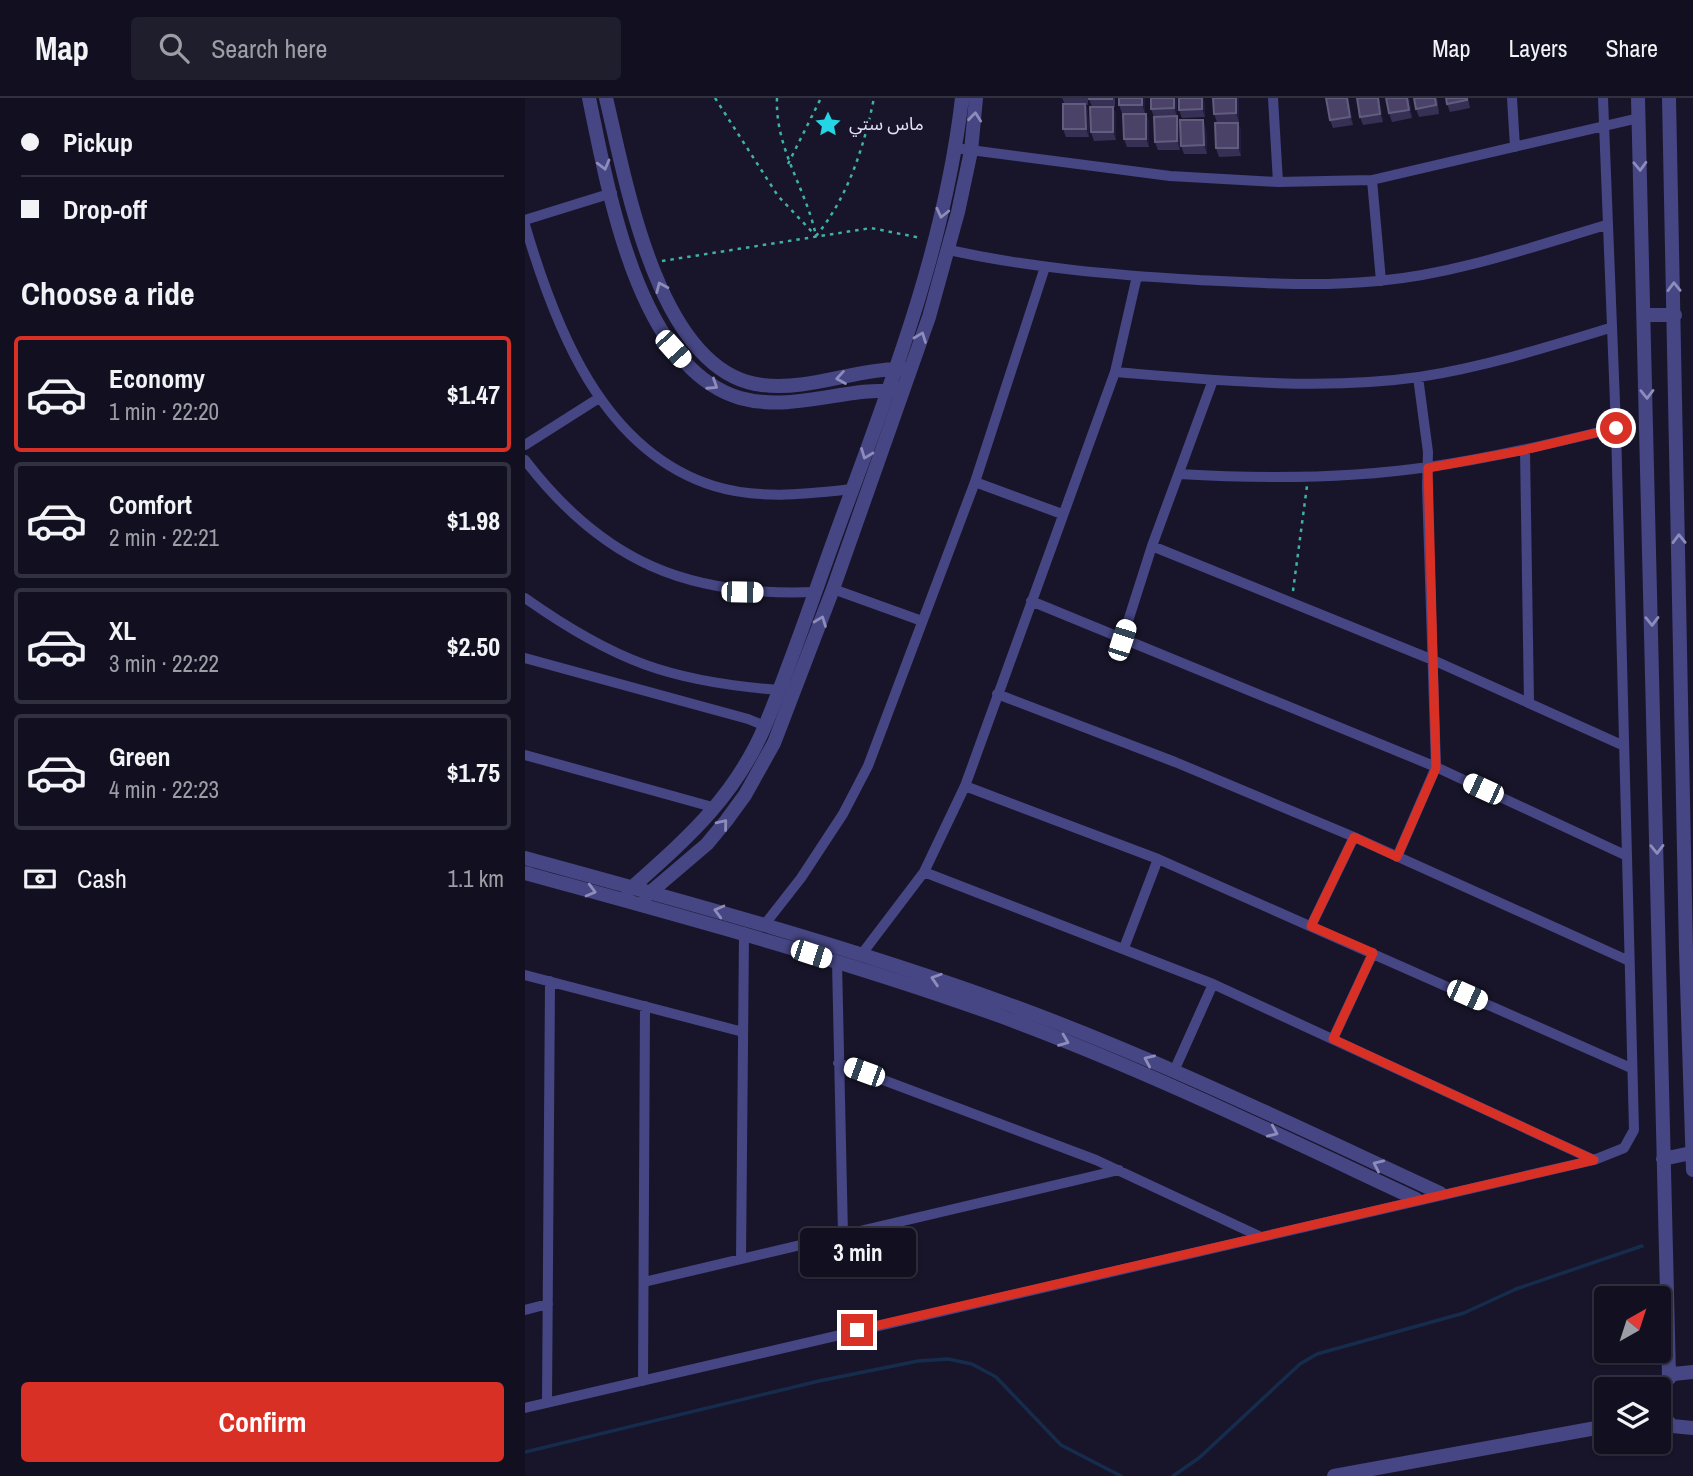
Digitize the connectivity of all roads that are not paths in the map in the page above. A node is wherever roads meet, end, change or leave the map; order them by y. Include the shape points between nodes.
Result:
1 (589, 98) edge
2 (606, 98) edge
3 (962, 98) edge
4 (977, 98) edge
5 (1273, 98) edge
6 (1512, 98) edge
7 (1602, 98) edge
8 (1638, 98) edge
9 (1669, 98) edge
10 (1639, 118) junction
11 (1602, 124) junction
12 (1515, 147) junction
13 (955, 148) junction
14 (971, 151) junction
15 (1372, 180) junction
16 (1278, 182) junction
17 (612, 193) junction
18 (525, 222) edge
19 (1606, 225) junction
20 (949, 250) junction
21 (1045, 267) junction
22 (1137, 276) junction
23 (1381, 281) junction
24 (1645, 314) junction
25 (1675, 315) junction
26 (1611, 328) junction
27 (903, 369) junction
28 (1115, 372) junction
29 (1418, 377) junction
30 (1213, 380) junction
31 (897, 389) junction
32 (599, 398) junction
33 (1616, 428) junction
34 (525, 445) edge
35 (1525, 450) junction
36 (525, 460) edge
37 (1428, 468) junction
38 (1179, 474) junction
39 (975, 482) junction
40 (853, 489) junction
41 (1062, 514) junction
42 (1152, 546) junction
43 (833, 589) junction
44 (815, 592) junction
45 (525, 598) edge
46 (1031, 601) junction
47 (922, 621) junction
48 (1122, 640) junction
49 (525, 658) edge
50 (1433, 660) junction
51 (780, 690) junction
52 (997, 694) junction
53 (1529, 703) junction
54 (765, 726) junction
55 (1622, 745) junction
56 (525, 755) edge
57 (1436, 768) junction
58 (965, 786) junction
59 (716, 808) junction
60 (1354, 837) junction
61 (1625, 855) junction
62 (1397, 857) junction
63 (525, 858) edge
64 (1158, 859) junction
65 (924, 872) junction
66 (525, 873) edge
67 (632, 887) junction
68 (650, 892) junction
69 (619, 899) junction
70 (637, 904) junction
71 (765, 924) junction
72 (1311, 926) junction
73 (744, 935) junction
74 (1124, 948) junction
75 (1373, 953) junction
76 (861, 955) junction
77 (1627, 960) junction
78 (837, 962) junction
79 (525, 975) edge
80 (550, 981) junction
81 (1213, 985) junction
82 (645, 1006) junction
83 (1040, 1024) junction
84 (744, 1032) junction
85 (1333, 1039) junction
86 (838, 1063) junction
87 (1631, 1068) junction
88 (1174, 1071) junction
89 (1692, 1153) edge
90 (1663, 1159) junction
91 (1594, 1160) junction
92 (1119, 1170) junction
93 (1693, 1170) edge
94 (1440, 1193) junction
95 (1416, 1199) junction
96 (843, 1235) junction
97 (1259, 1236) junction
98 (741, 1259) junction
99 (644, 1282) junction
100 (548, 1304) junction
101 (525, 1310) edge
102 (1693, 1372) edge
103 (1669, 1376) joint
104 (643, 1381) junction
105 (547, 1403) junction
106 (525, 1408) edge
107 (1671, 1423) edge
108 (1594, 1428) edge
109 (1693, 1428) edge
110 (1334, 1476) edge

1 -> 17 street
27 -> 2 street via 765,386 743,382 719,368 676,318 652,263
3 - 13 street
14 -> 4 street
5 - 16 street
6 - 12 street
7 - 11 street
8 - 10 street
25 -> 9 street
10 - 11 street
10 -> 24 street
11 - 12 street
11 - 19 street
12 - 15 street
13 - 14 street
13 -> 27 street
14 - 16 street via 1170,176
14 - 20 street
15 - 16 street
15 - 23 street
17 - 18 street
17 -> 31 street via 632,263 654,316 673,349 712,385 740,398 775,403
18 - 32 street via 564,337
19 - 23 street via 1458,267
19 - 26 street
20 - 21 street
27 -> 20 street
21 - 22 street
21 - 39 street
22 - 23 street via 1273,284
22 - 28 street
24 - 25 street
24 -> 90 street
89 -> 25 street
26 - 29 street
26 - 33 street
27 - 31 street
28 - 30 street
28 - 41 street
29 - 30 street via 1335,382
29 - 37 street
30 - 38 street
31 -> 40 street
31 - 43 street
32 - 34 street
32 - 40 street via 641,445 678,471 715,486 784,495
33 - 35 street
33 - 55 street
35 - 37 street
35 - 53 street
36 - 44 street via 549,492 585,525 624,553 666,573 742,592
37 - 38 street via 1309,476
37 - 50 street
38 - 42 street
39 - 41 street
39 - 47 street
40 - 44 street
41 - 46 street
42 - 48 street
42 - 50 street
43 - 47 street
68 -> 43 street via 707,844 760,771
44 - 51 street
45 - 51 street via 576,634 672,675
46 - 48 street
46 - 52 street
47 - 71 street via 868,766 843,814
48 - 57 street
49 - 54 street
50 - 53 street
50 - 57 street
51 - 54 street
52 - 58 street
52 - 60 street
53 - 55 street
54 - 59 street
55 - 61 street
56 - 59 street
57 - 61 street
57 - 62 street
58 - 64 street
58 - 65 street
59 - 67 street via 701,827
60 - 62 street
60 - 72 street
61 - 77 street
62 - 77 street
63 - 67 street
64 - 72 street
64 - 74 street
65 - 74 street
65 - 76 street
66 -> 69 street
67 - 68 street
67 - 69 street
68 - 70 street
71 -> 68 street
69 - 70 street
70 - 73 street
71 - 76 street
72 - 75 street
73 - 78 street
73 - 84 street
74 - 81 street
75 - 85 street
75 - 87 street
83 -> 76 street
77 - 87 street
78 - 83 street
78 - 86 street
79 - 80 street
80 - 82 street
80 - 100 street
81 - 85 street
81 - 88 street
82 - 84 street
82 - 99 street
88 -> 83 street
83 -> 95 street
84 - 98 street
85 - 91 street
86 - 92 street
86 - 96 street
87 - 91 street via 1634,1130 1630,1141 1617,1153
94 -> 88 street
89 - 90 street
89 - 93 street
90 - 103 street
91 - 94 street
92 - 96 street
92 - 97 street
94 - 95 street
95 - 97 street
96 - 98 street
97 - 104 street
98 - 99 street
99 - 104 street
100 - 101 street
100 - 105 street
102 - 103 street
104 - 105 street
105 - 106 street
107 - 109 street
108 - 110 street

